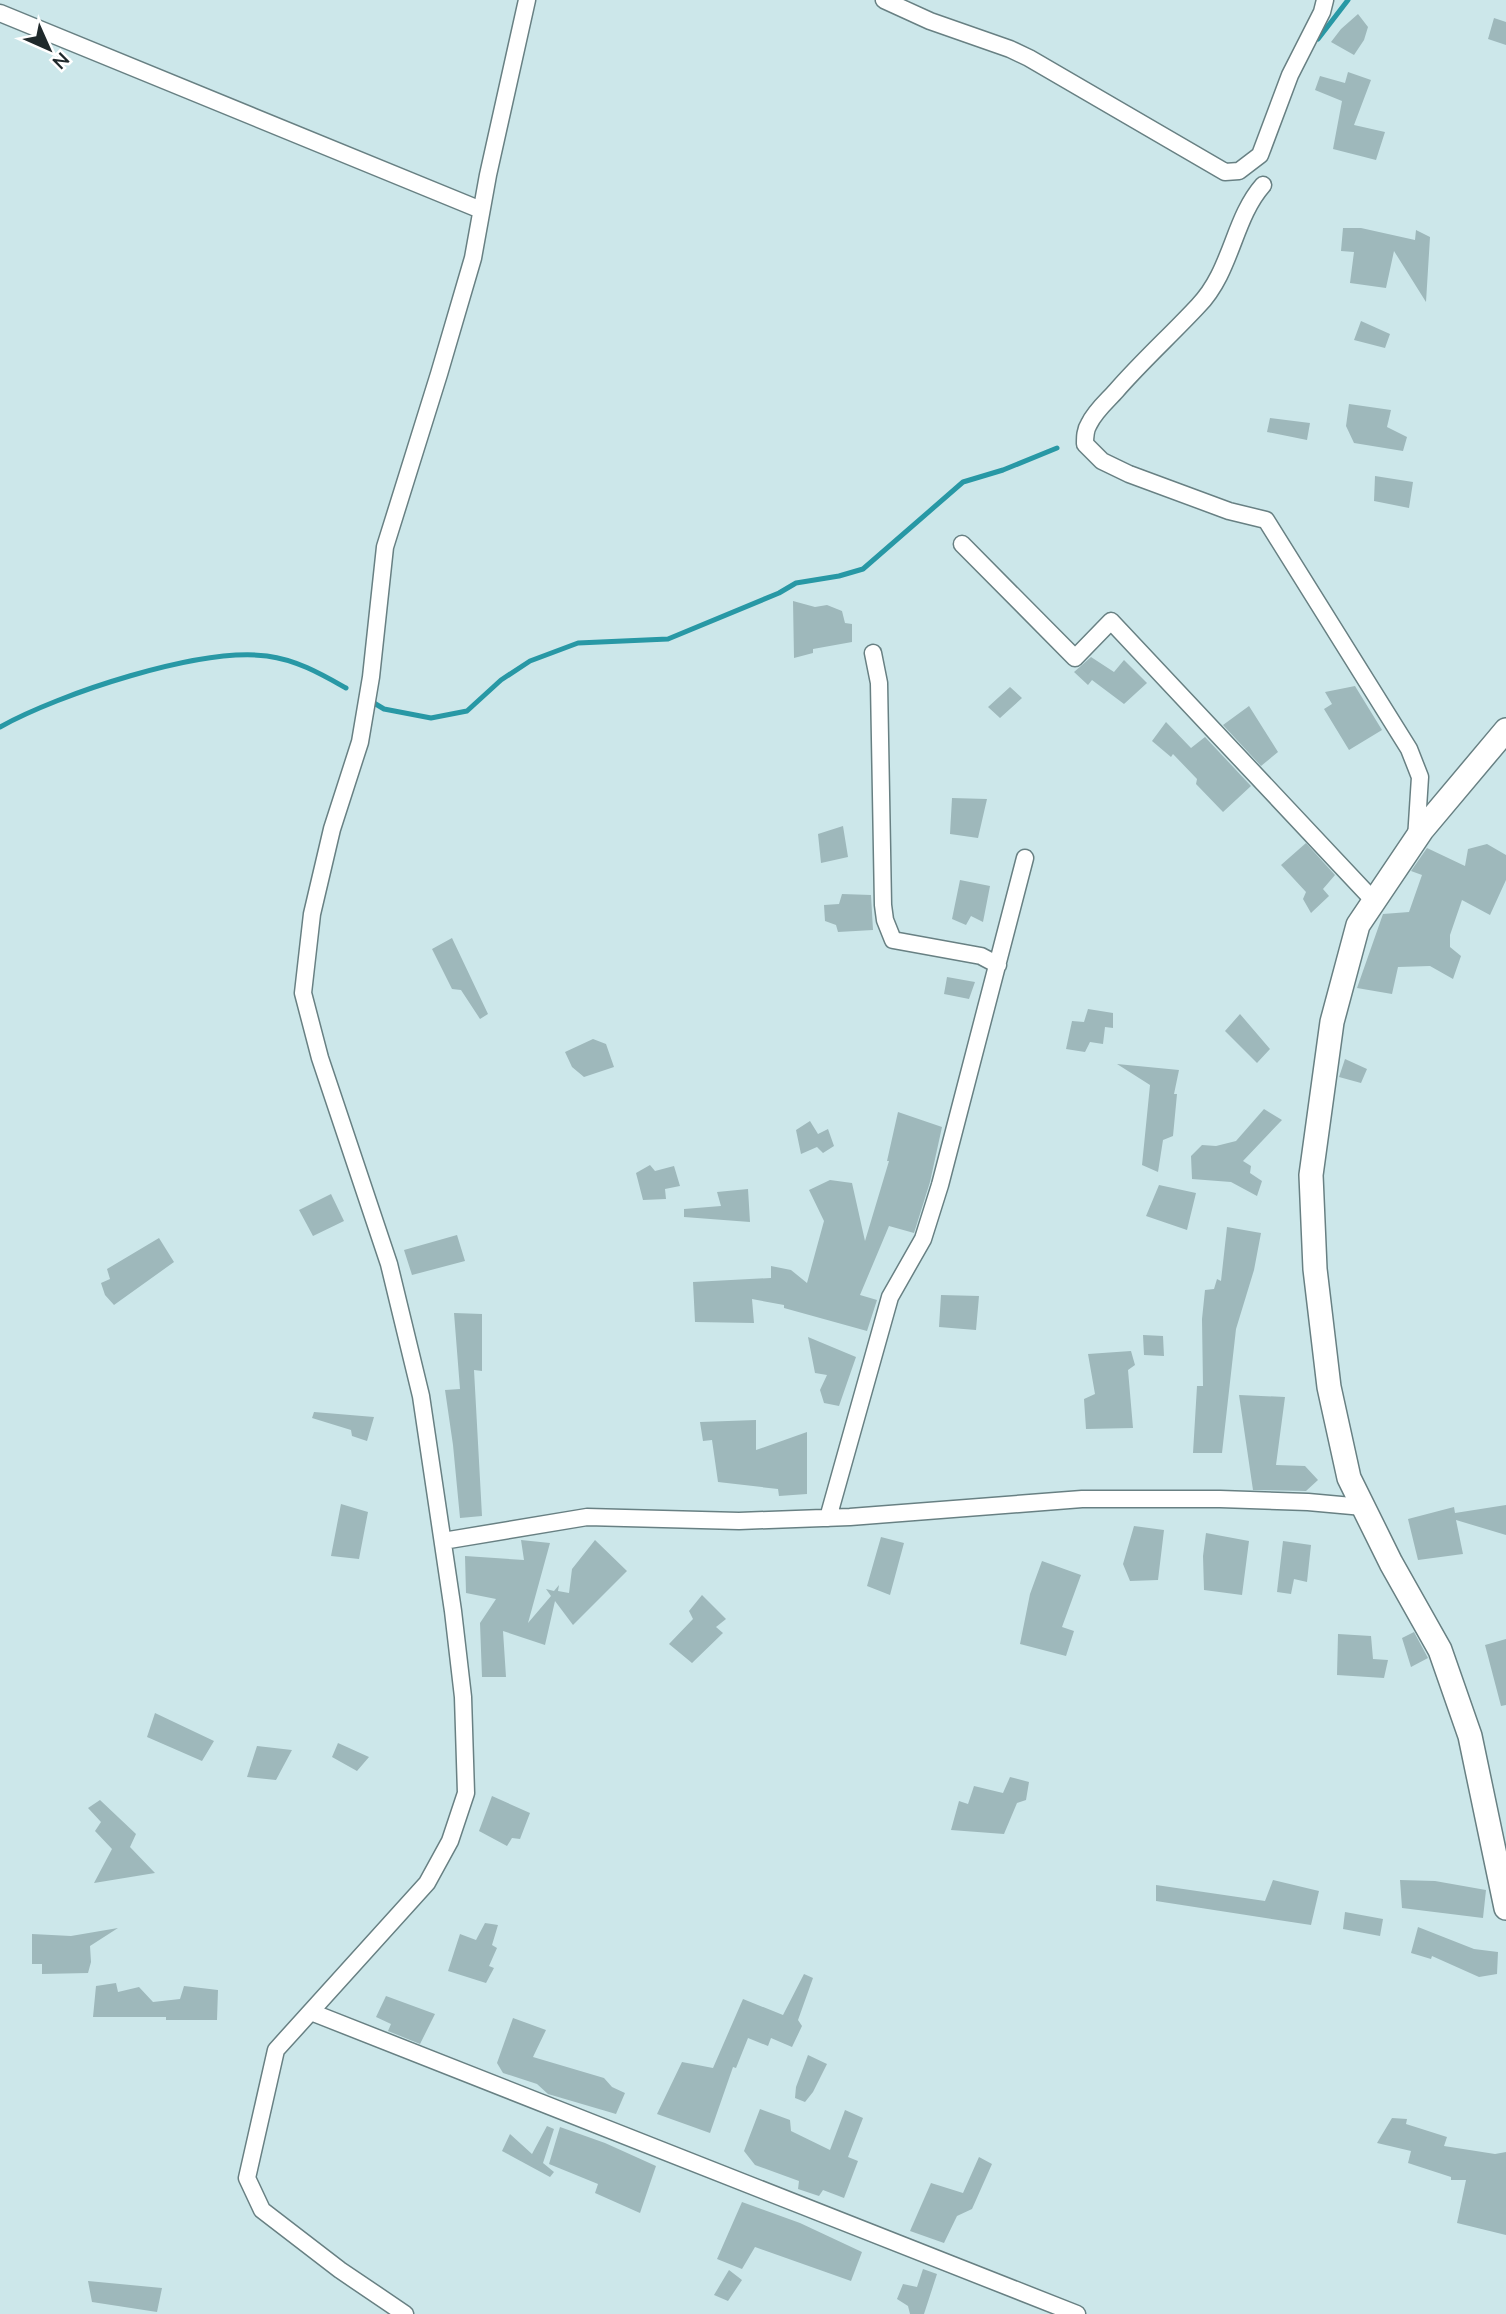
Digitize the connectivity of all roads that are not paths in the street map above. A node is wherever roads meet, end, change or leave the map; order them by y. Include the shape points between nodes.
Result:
1 (527, 0) edge
2 (884, 0) edge
3 (1325, 0) edge
4 (0, 13) edge
5 (1263, 185) dead end
6 (481, 210) junction
7 (962, 544) dead end
8 (873, 653) dead end
9 (1506, 730) edge
10 (1416, 839) junction
11 (1025, 858) dead end
12 (1374, 901) junction
13 (998, 965) junction
14 (1363, 1507) junction
15 (828, 1518) junction
16 (443, 1541) junction
17 (1506, 1908) edge
18 (311, 2012) junction
19 (405, 2314) edge
20 (1076, 2314) edge

1 - 6 street
2 - 3 street via 1029,58 1225,172 1239,171 1260,155
4 - 6 street
5 - 10 street via 1254,194 1209,294 1097,412 1088,424 1085,444 1102,461 1129,474 1266,520 1413,757 1420,777
6 - 16 street via 445,354 385,547 360,742 332,829 312,914 303,993 320,1059 390,1264 421,1396
7 - 12 street via 1074,658 1111,621
8 - 13 street via 880,692 883,905 888,930 893,940 981,956
9 - 10 main road
10 - 12 main road
11 - 13 street
12 - 14 main road via 1358,925 1332,1022 1311,1175 1315,1269 1329,1387 1349,1478
13 - 15 street via 940,1185 923,1239 890,1297
14 - 15 street via 1220,1499 1082,1499
14 - 17 main road via 1440,1650 1470,1735
15 - 16 street via 587,1517
16 - 18 street via 463,1697 466,1793 450,1840 428,1883
18 - 19 street via 276,2050 247,2178 262,2210
18 - 20 street

